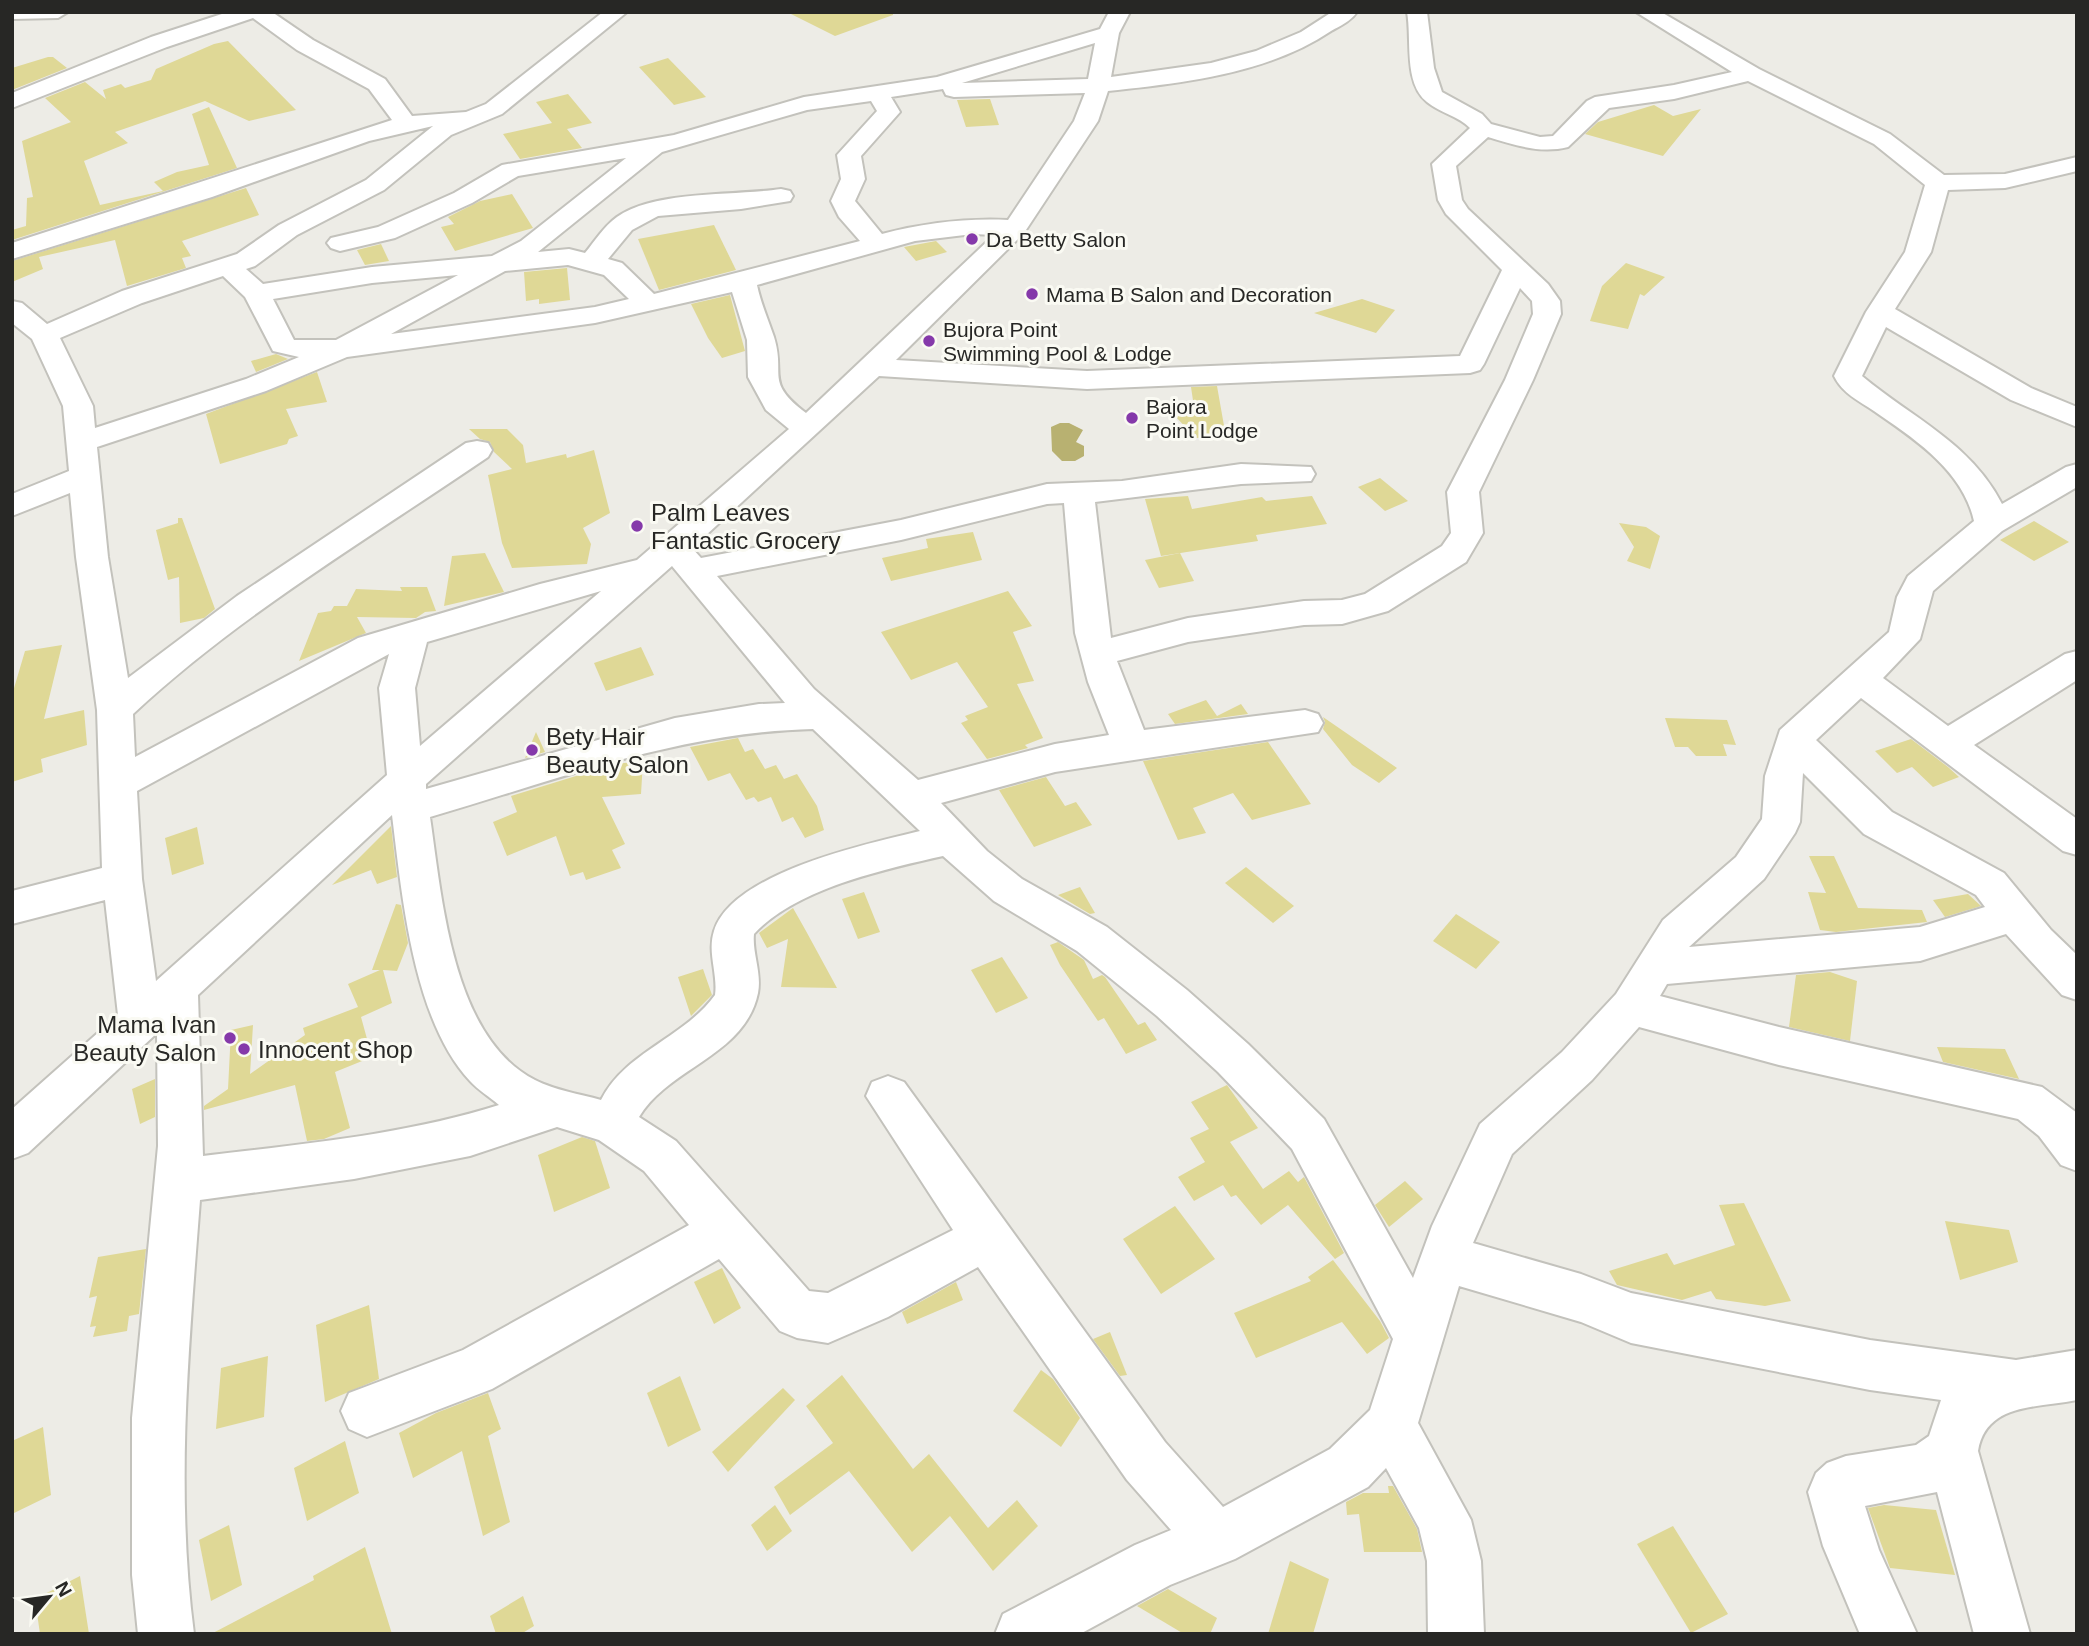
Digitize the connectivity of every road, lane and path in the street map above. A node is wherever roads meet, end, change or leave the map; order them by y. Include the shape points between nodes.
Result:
1 (58, 12) edge
2 (250, 12) edge
3 (258, 12) edge
4 (617, 12) edge
5 (1347, 12) edge
6 (1417, 12) edge
7 (1646, 12) edge
8 (12, 13) edge
9 (197, 20) edge
10 (1114, 22) edge
11 (1751, 74) junction
12 (1098, 87) junction
13 (908, 89) junction
14 (878, 94) junction
15 (12, 101) edge
16 (476, 118) junction
17 (406, 123) junction
18 (1483, 129) junction
19 (654, 147) junction
20 (2077, 164) edge
21 (1938, 183) junction
22 (781, 196) dead end
23 (329, 208) junction
24 (1015, 228) junction
25 (340, 243) junction
26 (876, 243) junction
27 (12, 251) edge
28 (500, 261) junction
29 (593, 261) junction
30 (229, 267) junction
31 (1515, 271) junction
32 (349, 278) junction
33 (743, 281) junction
34 (257, 293) junction
35 (648, 303) junction
36 (12, 309) edge
37 (1880, 312) junction
38 (44, 335) junction
39 (341, 349) junction
40 (1470, 364) junction
41 (871, 367) junction
42 (1520, 380) junction
43 (2077, 418) edge
44 (807, 428) junction
45 (81, 442) junction
46 (477, 450) dead end
47 (1300, 474) dead end
48 (2077, 474) edge
49 (84, 476) junction
50 (1077, 492) junction
51 (12, 506) edge
52 (1991, 524) junction
53 (671, 561) junction
54 (411, 636) junction
55 (1098, 654) junction
56 (2077, 663) edge
57 (1858, 678) junction
58 (115, 710) junction
59 (820, 716) junction
60 (1306, 723) dead end
61 (1793, 740) junction
62 (1947, 744) junction
63 (1132, 745) junction
64 (116, 785) junction
65 (409, 793) junction
66 (911, 796) junction
67 (951, 839) junction
68 (2077, 840) edge
69 (122, 879) junction
70 (12, 908) edge
71 (2015, 914) junction
72 (1656, 968) junction
73 (2077, 982) edge
74 (177, 986) junction
75 (1631, 1007) junction
76 (140, 1021) junction
77 (888, 1096) dead end
78 (555, 1108) junction
79 (612, 1124) junction
80 (12, 1138) edge
81 (2077, 1150) edge
82 (179, 1181) junction
83 (723, 1231) junction
84 (986, 1237) junction
85 (1444, 1258) junction
86 (1418, 1335) junction
87 (2077, 1375) edge
88 (2017, 1386) junction
89 (367, 1411) dead end
90 (1391, 1426) junction
91 (1952, 1451) junction
92 (1216, 1540) junction
93 (166, 1634) edge
94 (1023, 1634) edge
95 (1456, 1634) edge
96 (1889, 1634) edge
97 (2002, 1634) edge

1 - 8 street
2 - 9 street
3 - 17 street via 305,45 377,84
4 - 16 street via 494,109
5 - 12 street via 1328,26 1254,60
6 - 18 street via 1430,93 1474,118
7 - 11 street
9 - 15 street
10 - 12 street
10 - 13 street via 941,83
11 - 18 street via 1604,102 1552,145
11 - 21 street via 1882,139
12 - 13 street
12 - 24 street via 1086,121
13 - 14 street
14 - 19 street via 804,104
14 - 26 street via 889,112 849,155 853,179 843,201
16 - 17 street
16 - 23 street via 443,130 375,185
17 - 27 street
18 - 31 street via 1447,157 1444,171 1453,208
19 - 25 street via 511,170 386,233
19 - 28 street via 530,246
20 - 21 street via 2004,181
21 - 37 street via 1918,252
22 - 29 street via 644,213 614,233
23 - 25 street
23 - 30 street
24 - 26 street via 973,226
24 - 41 street
25 - 32 street
26 - 33 street
28 - 29 street via 569,257
28 - 32 street
28 - 39 street
29 - 35 street via 613,269
30 - 34 street
30 - 38 street via 132,297
31 - 40 street
31 - 42 street via 1546,301 1547,314
32 - 34 street
33 - 35 street
33 - 44 street via 761,340 762,377 776,404
34 - 39 street via 283,345
35 - 39 street via 540,323
36 - 38 street
37 - 43 street via 2021,394
37 - 52 street via 1848,376 1851,382 1967,473 1990,511
38 - 45 street via 78,406
39 - 45 street via 256,385
40 - 41 street via 1087,380
40 - 42 street
41 - 44 street
42 - 55 street via 1463,492 1467,533 1454,554 1376,603 1342,612 1188,630
44 - 53 street
45 - 49 street
46 - 58 street via 249,604 151,677
47 - 50 street via 1241,474 1122,491
48 - 52 street
49 - 51 street
49 - 58 street
50 - 53 street via 1017,499 901,530
50 - 55 street via 1086,522 1090,616
52 - 57 street via 1920,584 1912,594 1909,629 1903,639
53 - 54 street
53 - 59 street
53 - 65 street
54 - 64 street via 370,647
54 - 65 street via 397,688
55 - 63 street
56 - 62 street
57 - 61 street
57 - 62 street
58 - 64 street
59 - 65 street via 759,717 675,730
59 - 66 street
60 - 63 street
61 - 71 street via 1878,823 1975,873
61 - 72 street via 1784,776 1781,822 1774,834 1750,868 1677,932
62 - 68 street
63 - 66 street via 1055,758
64 - 69 street
65 - 74 street
65 - 78 street via 439,979 459,1028 485,1067 521,1096
66 - 67 street
67 - 79 street via 849,865 750,909 736,925 732,949 739,970 732,1006 714,1027 627,1097
67 - 86 street via 1008,890 1091,940 1172,1003 1308,1134
69 - 70 street
69 - 76 street
71 - 72 street via 1920,944
71 - 73 street
72 - 75 street
74 - 76 street
74 - 82 street
75 - 81 street via 1779,1046 2026,1101 2042,1108 2060,1125
75 - 85 street via 1577,1066 1496,1139
76 - 80 street
77 - 84 street
78 - 79 street
78 - 82 street via 470,1135 367,1156
79 - 83 street via 660,1156
82 - 93 street via 158,1418 159,1575
83 - 84 street via 797,1314 828,1318 871,1300
83 - 89 street via 506,1355
84 - 92 street via 1146,1461
85 - 86 street
85 - 88 street via 1631,1318 1870,1365
86 - 90 street
87 - 88 street
88 - 91 street via 1977,1400 1959,1420
90 - 92 street via 1349,1468
90 - 95 street via 1444,1520 1454,1561
91 - 96 street via 1926,1470 1846,1482 1835,1492 1858,1566
91 - 97 street
92 - 94 street via 1154,1564

